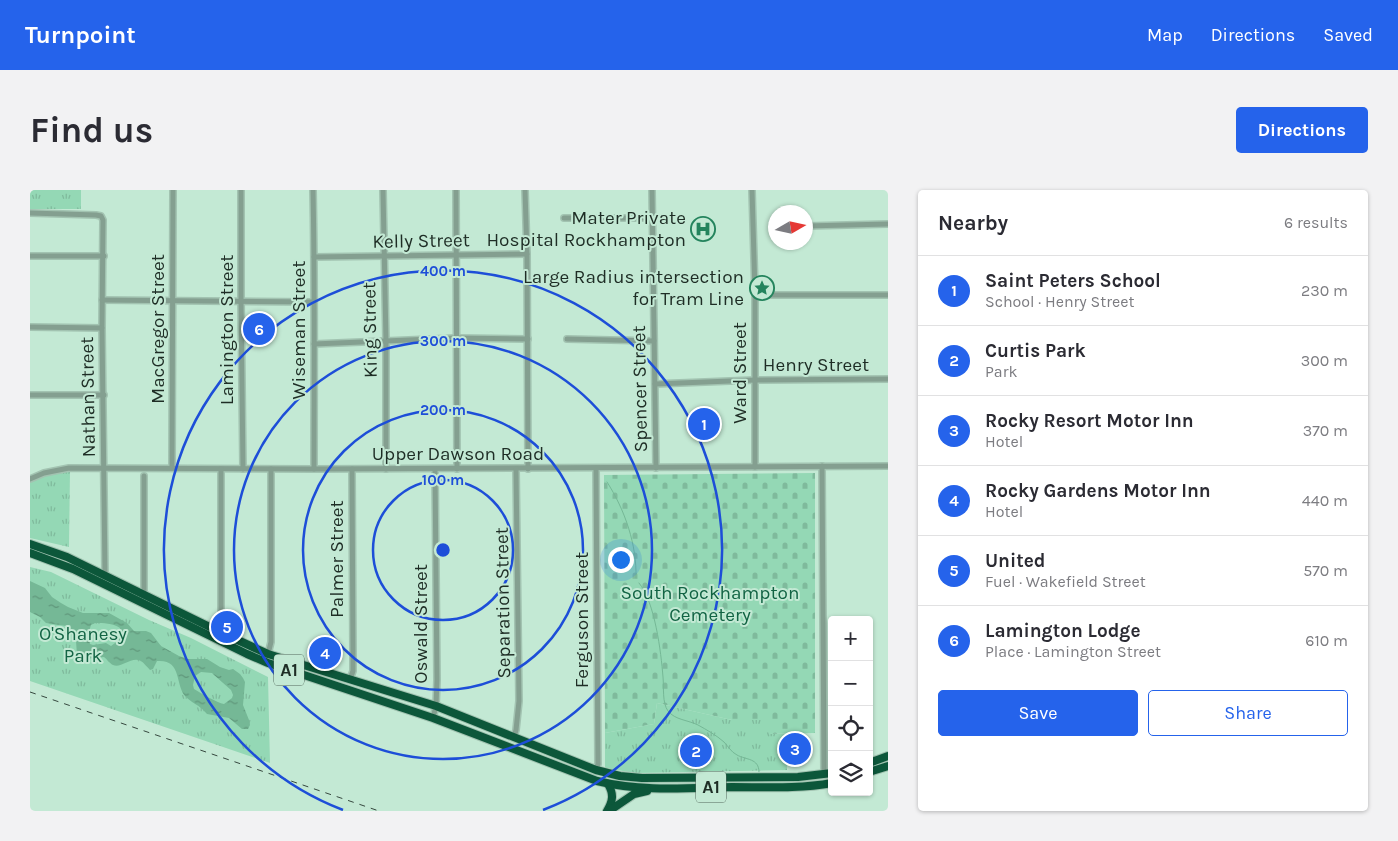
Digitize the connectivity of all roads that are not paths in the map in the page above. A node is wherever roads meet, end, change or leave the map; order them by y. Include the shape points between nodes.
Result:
1 (173, 190) edge
2 (241, 190) edge
3 (313, 190) edge
4 (383, 190) edge
5 (456, 190) edge
6 (525, 190) edge
7 (652, 190) edge
8 (752, 190) edge
9 (30, 213) edge
10 (564, 218) dead end
11 (652, 218) junction
12 (888, 224) edge
13 (813, 226) edge
14 (527, 254) junction
15 (30, 256) edge
16 (104, 256) junction
17 (456, 256) junction
18 (314, 257) junction
19 (384, 257) junction
20 (755, 292) junction
21 (888, 295) edge
22 (102, 300) junction
23 (172, 300) junction
24 (241, 300) junction
25 (313, 302) junction
26 (30, 326) edge
27 (102, 328) junction
28 (456, 338) junction
29 (528, 339) junction
30 (567, 339) dead end
31 (386, 341) junction
32 (654, 341) junction
33 (314, 344) junction
34 (888, 379) edge
35 (756, 380) junction
36 (655, 384) junction
37 (30, 395) edge
38 (104, 395) junction
39 (822, 466) junction
40 (888, 466) edge
41 (755, 467) junction
42 (105, 468) junction
43 (172, 468) junction
44 (457, 468) junction
45 (596, 468) junction
46 (656, 468) junction
47 (221, 469) junction
48 (243, 469) junction
49 (271, 469) junction
50 (314, 469) junction
51 (352, 469) junction
52 (386, 469) junction
53 (435, 469) junction
54 (516, 469) junction
55 (528, 469) junction
56 (144, 476) dead end
57 (30, 479) edge
58 (30, 544) edge
59 (30, 553) edge
60 (106, 575) junction
61 (144, 595) junction
62 (218, 630) junction
63 (268, 654) junction
64 (350, 679) junction
65 (436, 706) junction
66 (433, 718) junction
67 (514, 737) junction
68 (888, 756) edge
69 (873, 762) edge
70 (888, 766) edge
71 (596, 770) junction
72 (873, 771) edge
73 (828, 774) edge
74 (608, 784) junction
75 (828, 784) edge
76 (664, 788) junction
77 (608, 811) edge

1 - 23 street, MacGregor Street
2 - 24 street, Lamington Street
3 - 18 street, Wiseman Street
4 - 19 street, King Street
5 - 17 street
6 - 14 street
7 - 11 street, Spencer Street
8 - 20 street, Ward Street
9 - 16 street, Nathan Street via 101,216 104,220
10 - 11 street
11 - 32 street, Spencer Street
12 - 13 street
14 - 17 street, Kelly Street
14 - 29 street
15 - 16 street
16 - 22 street, Nathan Street
17 - 19 street, Kelly Street
17 - 28 street
18 - 19 street, Kelly Street
18 - 25 street, Wiseman Street
19 - 31 street, King Street
20 - 21 street via 764,295
20 - 35 street, Ward Street
22 - 23 street
22 - 27 street, Nathan Street
23 - 24 street
23 - 43 street, MacGregor Street
24 - 25 street
24 - 48 street, Lamington Street
25 - 33 street, Wiseman Street
26 - 27 street
27 - 38 street, Nathan Street
28 - 29 street
28 - 31 street
28 - 44 street
29 - 55 street
30 - 32 street
31 - 33 street
31 - 52 street, King Street
32 - 36 street, Spencer Street
33 - 50 street, Wiseman Street
34 - 35 street, Henry Street
35 - 36 street, Henry Street
35 - 41 street, Ward Street
36 - 46 street, Spencer Street
37 - 38 street
38 - 42 street, Nathan Street
39 - 40 street, Upper Dawson Road
39 - 41 street, Upper Dawson Road
39 - 73 street
41 - 46 street, Upper Dawson Road
42 - 43 street, Upper Dawson Road
42 - 57 street, Upper Dawson Road via 69,468
42 - 60 street, Nathan Street
43 - 47 street, Upper Dawson Road
44 - 53 street, Upper Dawson Road
44 - 54 street, Upper Dawson Road
45 - 46 street, Upper Dawson Road
45 - 55 street, Upper Dawson Road
45 - 71 street, Ferguson Street
47 - 48 street, Upper Dawson Road
47 - 62 street via 221,623
48 - 49 street, Upper Dawson Road
49 - 50 street, Upper Dawson Road
49 - 63 street via 271,642
50 - 51 street, Upper Dawson Road
51 - 52 street, Upper Dawson Road
51 - 64 street, Palmer Street via 353,658
52 - 53 street, Upper Dawson Road
53 - 65 street, Oswald Street
54 - 55 street, Upper Dawson Road
54 - 67 street, Separation Street via 519,701
56 - 61 street
58 - 60 highway, A1
59 - 66 highway, A1 via 73,569 268,663
60 - 61 highway, A1
61 - 62 highway, A1
62 - 63 highway, A1
63 - 64 highway, A1
64 - 65 highway, A1
65 - 66 street, Oswald Street
65 - 67 highway, A1
66 - 74 highway, A1
67 - 71 highway, A1
68 - 69 highway
70 - 72 highway
71 - 73 highway, A1 via 642,778
74 - 76 highway, A1
74 - 77 highway via 613,800
75 - 76 highway, A1
76 - 77 highway via 634,794

